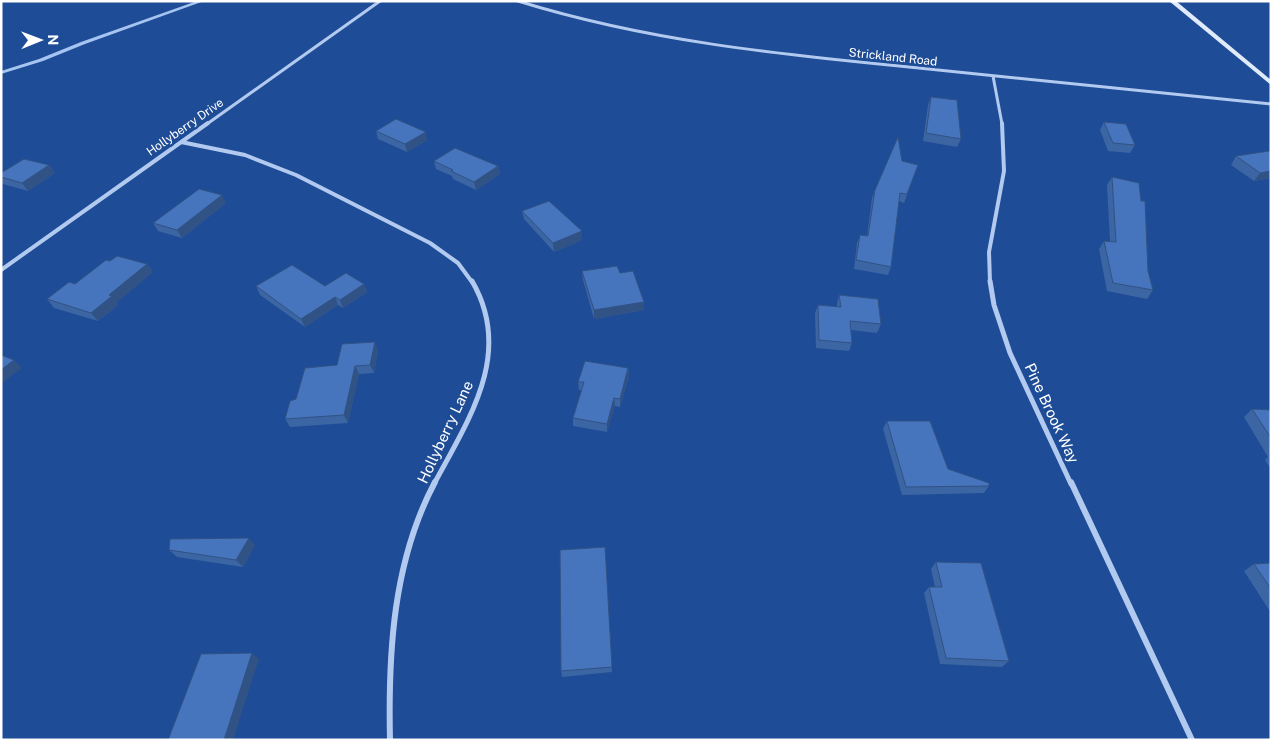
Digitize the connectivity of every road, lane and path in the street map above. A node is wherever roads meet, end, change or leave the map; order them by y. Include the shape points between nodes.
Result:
1 (380, 1) edge
2 (518, 1) edge
3 (1172, 1) edge
4 (993, 76) junction
5 (1271, 83) edge
6 (1271, 104) edge
7 (181, 142) junction
8 (1, 270) edge
9 (390, 740) edge
10 (1192, 740) edge

1 - 7 street, Hollyberry Drive
2 - 4 street, Strickland Road via 588,22 673,40
3 - 5 street
4 - 6 street, Strickland Road
4 - 10 street, Pine Brook Way via 1003,120 1005,148 1003,186 988,250 994,305 1010,352
7 - 8 street, Hollyberry Drive
7 - 9 street, Hollyberry Lane via 244,155 289,172 435,246 458,264 476,285 490,322 488,365 477,400 422,511 407,557 395,611 388,695

